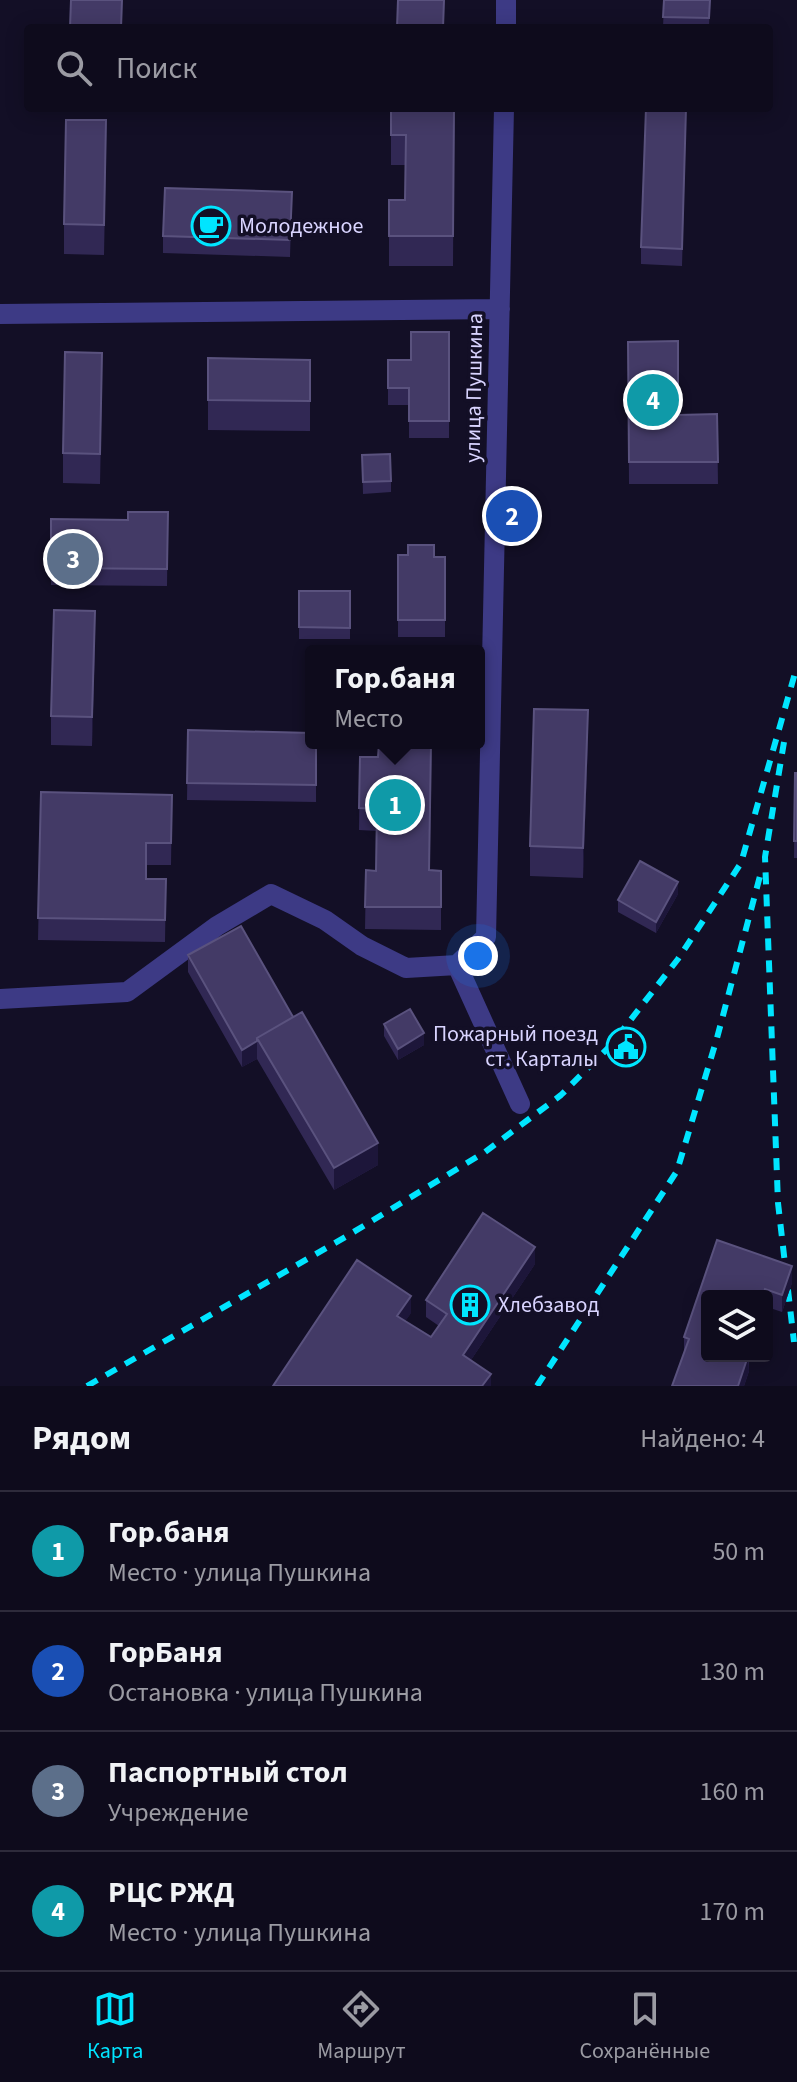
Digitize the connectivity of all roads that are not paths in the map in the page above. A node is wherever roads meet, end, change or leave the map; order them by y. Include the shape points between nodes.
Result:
1 (506, 0) edge
2 (506, 24) edge
3 (504, 112) edge
4 (500, 309) junction
5 (0, 314) edge
6 (457, 965) junction
7 (0, 999) edge
8 (520, 1104) dead end

1 - 2 street
3 - 4 street, улица Пушкина
4 - 5 street
4 - 6 street, улица Пушкина via 486,937
6 - 7 street via 406,968 271,894 127,992
6 - 8 street

